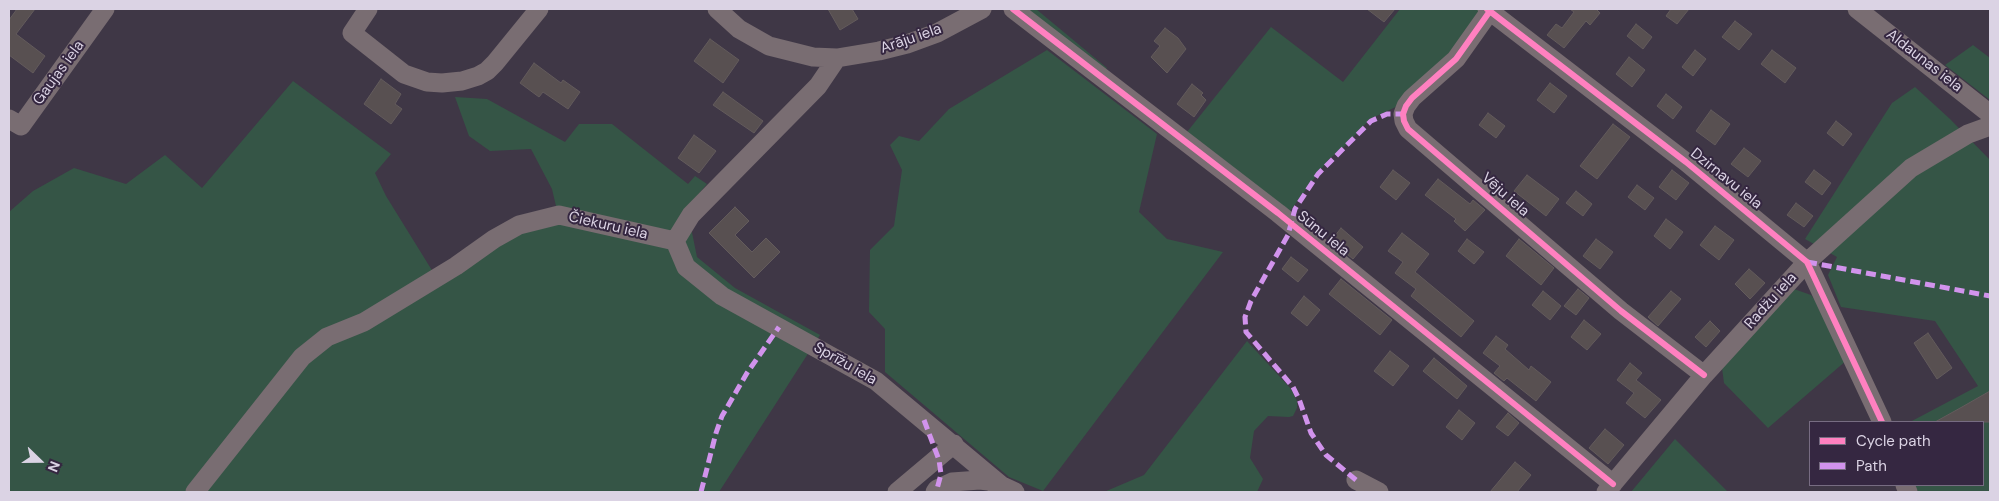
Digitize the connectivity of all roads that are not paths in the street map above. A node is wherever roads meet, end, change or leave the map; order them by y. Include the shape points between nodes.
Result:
1 (105, 9) edge
2 (368, 9) edge
3 (539, 9) edge
4 (717, 9) edge
5 (982, 9) edge
6 (1013, 9) edge
7 (1857, 9) edge
8 (1489, 10) edge
9 (836, 58) junction
10 (1990, 114) edge
11 (9, 118) edge
12 (1990, 126) edge
13 (675, 241) junction
14 (1807, 262) junction
15 (1704, 375) junction
16 (1882, 421) edge
17 (954, 444) junction
18 (1356, 480) dead end
19 (1610, 488) edge
20 (1009, 489) edge
21 (195, 492) edge
22 (896, 492) edge
23 (935, 492) edge
24 (1379, 492) edge

1 - 11 street, Gaujas iela via 21,126
2 - 3 street via 352,33 404,74 442,83 478,76 495,63
4 - 9 street, Arāju iela via 739,29 769,46 813,57
5 - 9 street, Arāju iela via 937,33 907,44
6 - 19 street, Sūnu iela via 1278,213
7 - 10 street, Aldaunas iela
8 - 14 street, Dzirnavu iela via 1686,162
8 - 15 street, Vēju iela via 1456,59 1406,106 1403,114 1408,129 1621,311
9 - 13 street via 818,86 691,215
12 - 14 street, Radžu iela via 1968,134 1910,168
13 - 17 street, Sprīžu iela via 686,266 722,296 876,380
13 - 21 street, Čiekuru iela via 559,215 519,225 364,322 327,337 302,358
14 - 15 street, Radžu iela
14 - 16 street, Dzirnavu iela
15 - 19 street, Radžu iela
17 - 20 street, Sprīžu iela
17 - 22 street
18 - 24 street
20 - 23 street via 988,481 952,482

